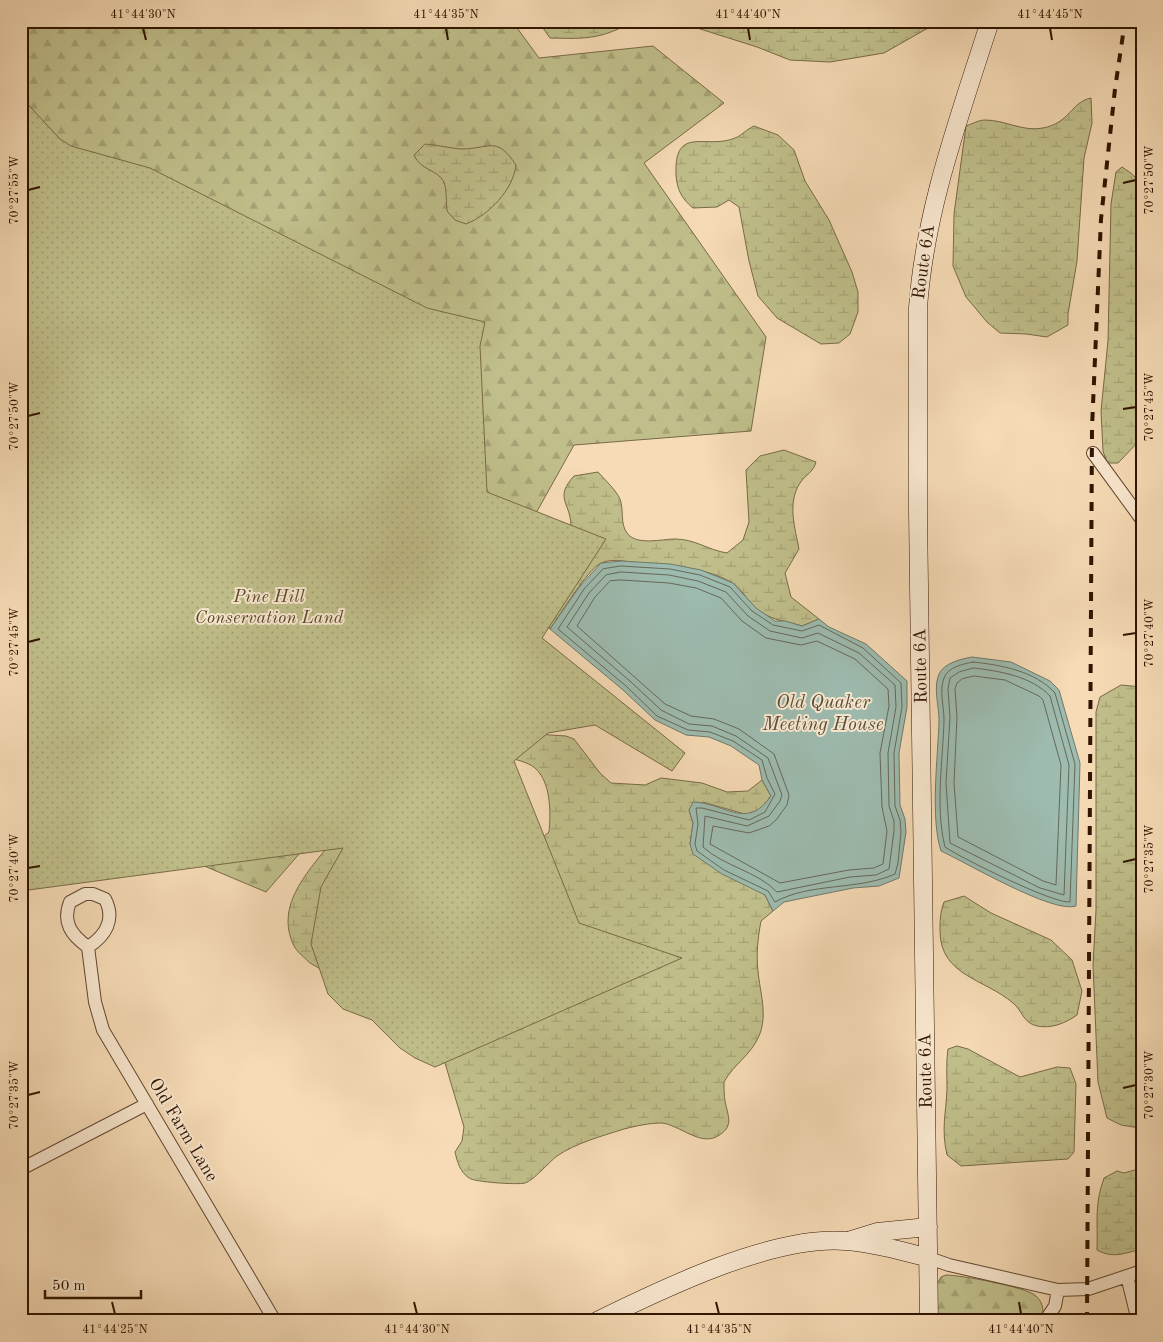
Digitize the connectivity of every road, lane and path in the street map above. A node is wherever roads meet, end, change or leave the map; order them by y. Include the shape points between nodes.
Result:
1 (990, 21) edge
2 (1093, 453) dead end
3 (1142, 520) edge
4 (88, 947) dead end
5 (146, 1104) junction
6 (21, 1169) edge
7 (928, 1227) junction
8 (846, 1241) junction
9 (929, 1258) junction
10 (1142, 1271) edge
11 (1126, 1276) junction
12 (1058, 1290) junction
13 (275, 1321) edge
14 (597, 1321) edge
15 (929, 1321) edge
16 (1045, 1321) edge
17 (1138, 1321) edge

1 - 7 main road, Route 6A via 931,211 918,308
2 - 3 street
4 - 5 street, Old Farm Lane via 95,1002 103,1030
5 - 6 street
5 - 13 street, Old Farm Lane
7 - 8 main road via 877,1232
7 - 9 main road, Route 6A
8 - 9 main road
8 - 14 main road via 797,1246 751,1256 694,1277
9 - 12 street
9 - 15 main road, Route 6A
10 - 11 street
11 - 12 street via 1088,1289
11 - 17 street
12 - 16 street via 1055,1306

